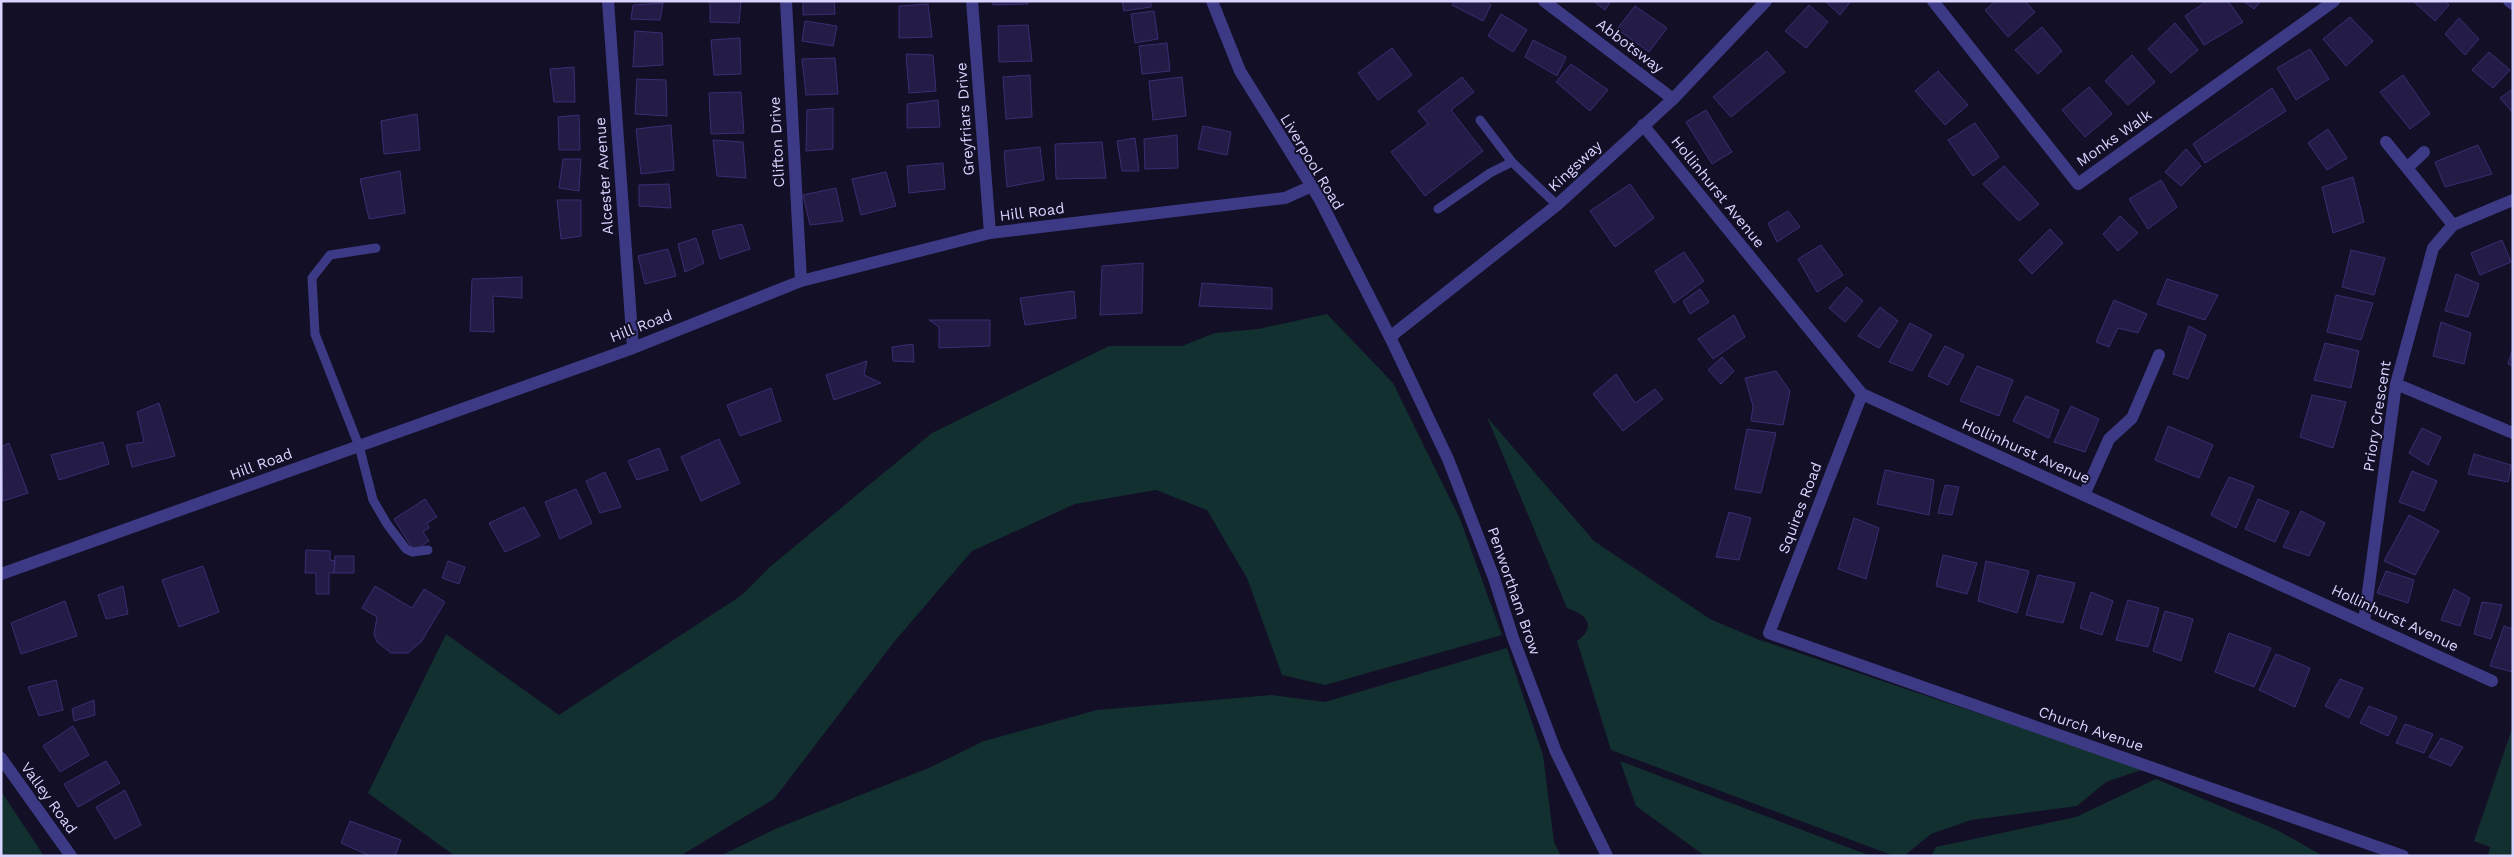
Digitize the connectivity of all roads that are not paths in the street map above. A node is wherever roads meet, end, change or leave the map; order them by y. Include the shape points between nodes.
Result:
1 (608, 1) edge
2 (786, 1) edge
3 (972, 1) edge
4 (1212, 1) edge
5 (1544, 1) edge
6 (1766, 1) edge
7 (1933, 1) edge
8 (2334, 1) edge
9 (2509, 1) edge
10 (2513, 4) edge
11 (1672, 99) junction
12 (1480, 120) dead end
13 (1643, 125) junction
14 (2386, 142) dead end
15 (2424, 152) dead end
16 (1512, 162) junction
17 (2408, 167) junction
18 (1312, 186) junction
19 (2513, 200) edge
20 (1557, 206) junction
21 (1438, 209) dead end
22 (2453, 226) junction
23 (990, 234) junction
24 (376, 248) dead end
25 (801, 281) junction
26 (1390, 337) junction
27 (633, 348) junction
28 (2159, 355) dead end
29 (2396, 384) junction
30 (1862, 394) junction
31 (2513, 433) edge
32 (359, 446) junction
33 (2084, 494) junction
34 (428, 550) dead end
35 (1, 574) edge
36 (2364, 622) junction
37 (1769, 633) joint
38 (2492, 681) dead end
39 (1, 758) edge
40 (71, 856) edge
41 (1607, 856) edge
42 (2403, 856) edge

1 - 27 street, Alcester Avenue
2 - 25 street, Clifton Drive
3 - 23 street, Greyfriars Drive
4 - 18 street, Liverpool Road via 1240,71
5 - 11 street, Abbotsway
6 - 11 street, Kingsway
7 - 8 street, Monks Walk via 2078,184
9 - 10 street
11 - 13 street, Kingsway
12 - 16 lane
13 - 20 street, Kingsway
13 - 30 street, Hollinhurst Avenue
14 - 17 street
15 - 17 street
16 - 20 lane
16 - 21 lane
17 - 22 street
18 - 23 street, Hill Road via 1285,198
18 - 26 street, Liverpool Road
19 - 22 street, Priory Crescent
20 - 26 street, Kingsway
22 - 29 street, Priory Crescent via 2433,248
23 - 25 street, Hill Road
24 - 32 lane via 330,255 312,278 315,334
25 - 27 street, Hill Road
26 - 41 street, Penwortham Brow via 1448,459 1556,752
27 - 32 street, Hill Road
28 - 33 street via 2132,418 2109,439
29 - 31 street
29 - 36 street, Priory Crescent
30 - 33 street, Hollinhurst Avenue
30 - 37 street, Squires Road
32 - 34 lane via 373,500 387,524 409,551
32 - 35 street, Hill Road
33 - 36 street, Hollinhurst Avenue
36 - 38 street, Hollinhurst Avenue
37 - 42 street, Church Avenue
39 - 40 street, Valley Road

